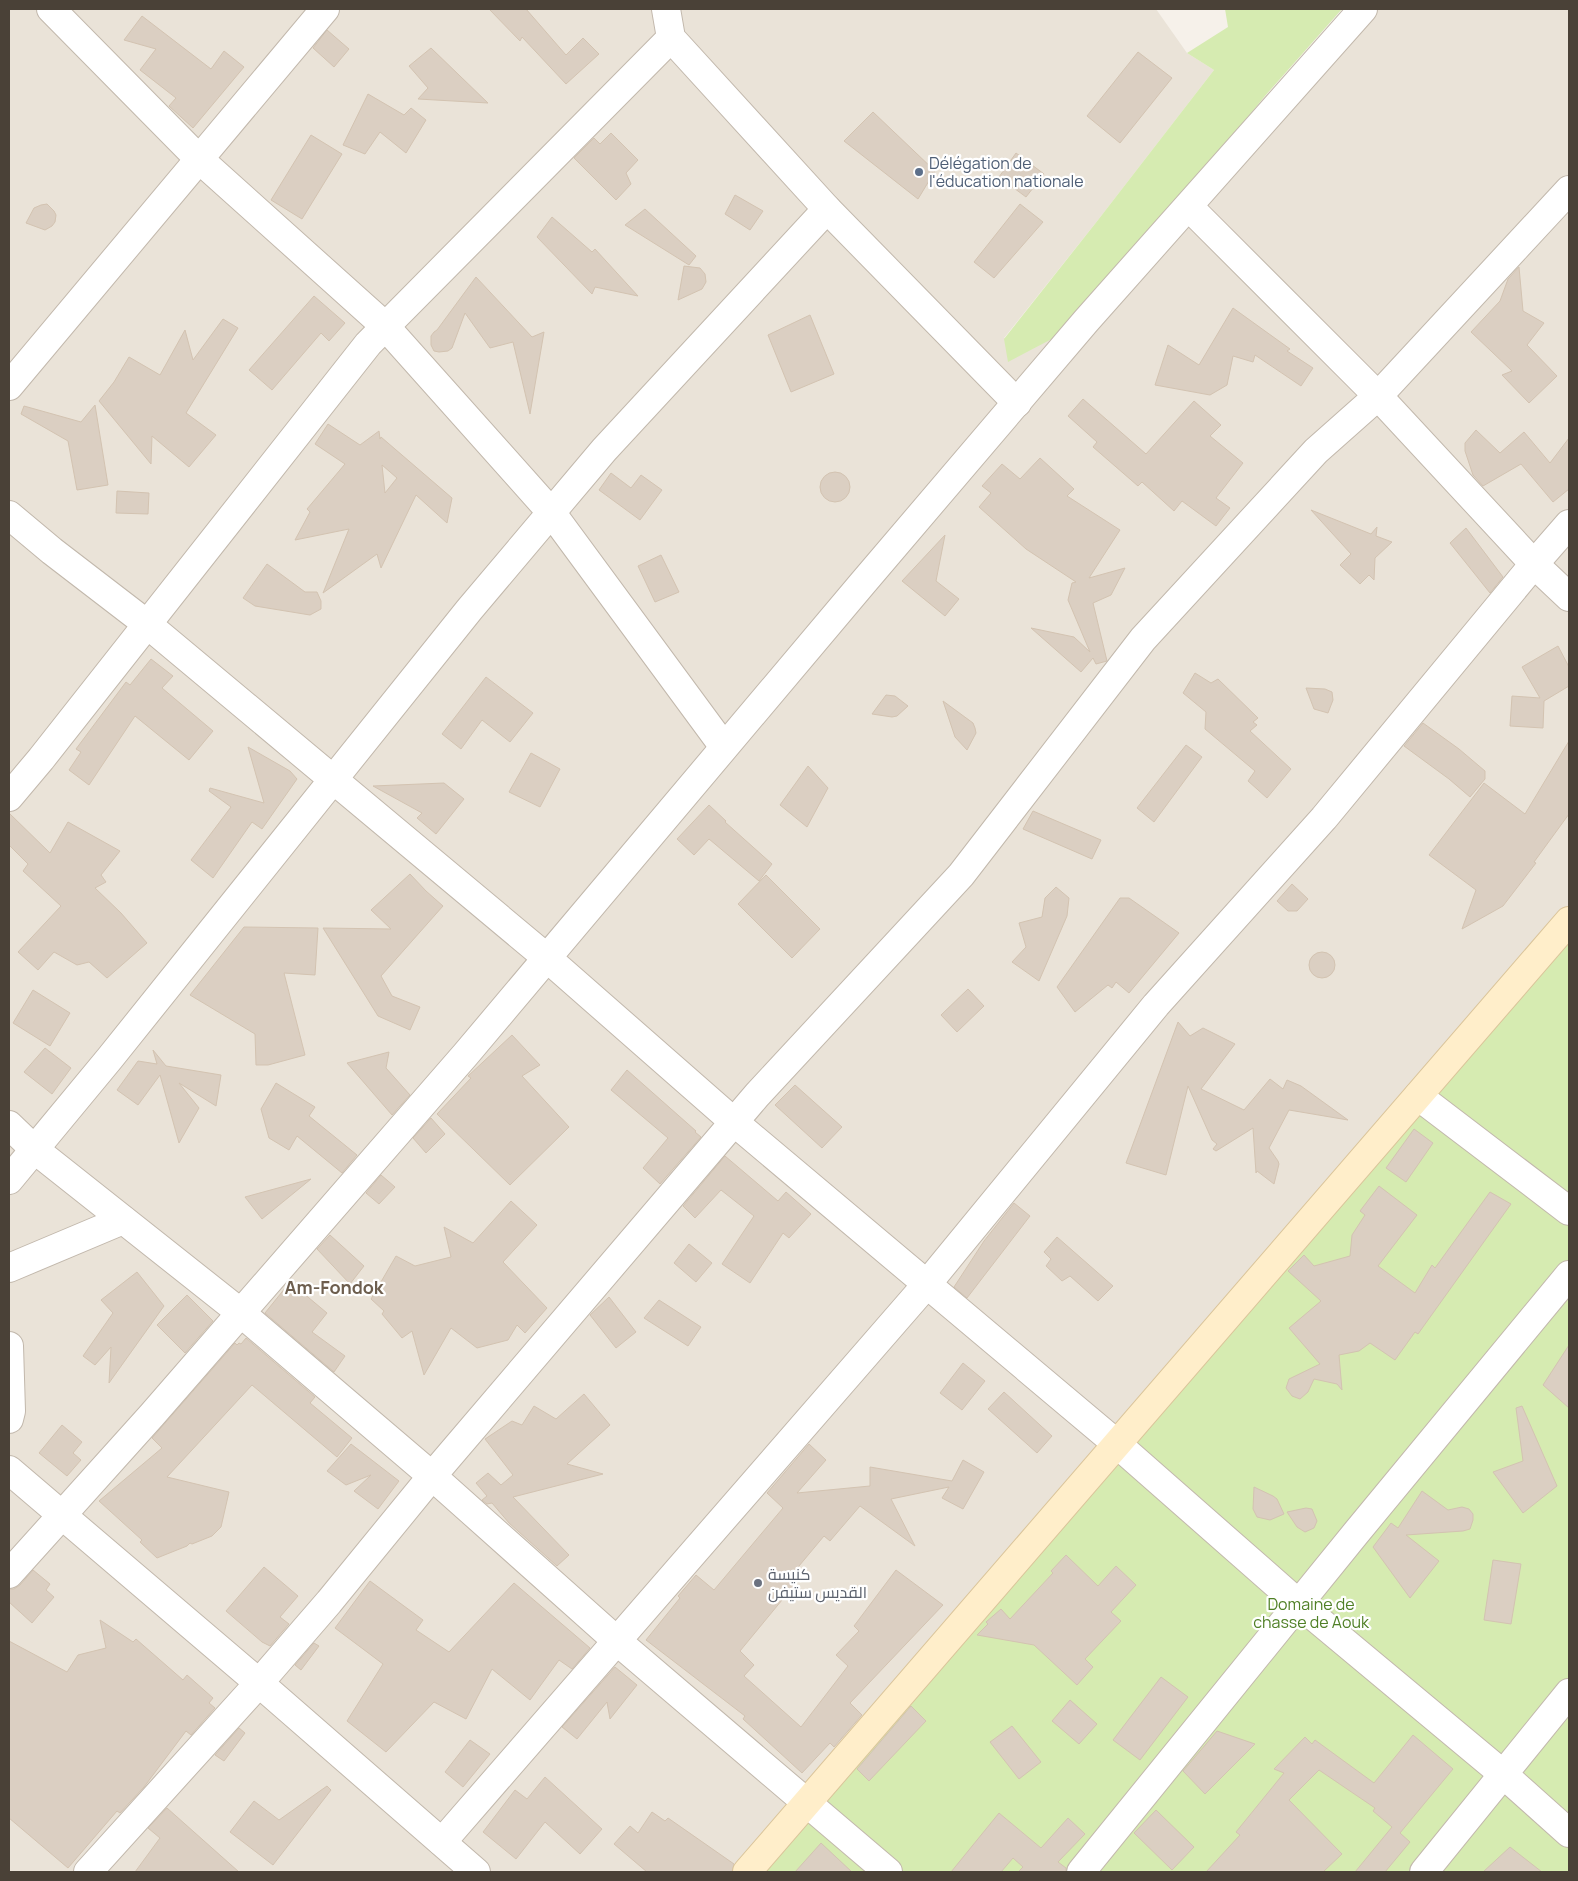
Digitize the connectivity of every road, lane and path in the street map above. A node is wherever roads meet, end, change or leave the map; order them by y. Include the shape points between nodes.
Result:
1 (51, 9) edge
2 (325, 9) edge
3 (666, 9) edge
4 (1363, 9) edge
5 (671, 38) junction
6 (199, 159) junction
7 (1569, 190) edge
8 (1189, 207) junction
9 (827, 209) junction
10 (385, 326) junction
11 (9, 386) edge
12 (1378, 396) junction
13 (1017, 402) junction
14 (551, 512) junction
15 (9, 515) edge
16 (1569, 524) edge
17 (1534, 564) junction
18 (1569, 597) edge
19 (147, 624) junction
20 (724, 747) junction
21 (334, 779) junction
22 (9, 797) edge
23 (1569, 921) edge
24 (548, 958) junction
25 (1418, 1096) junction
26 (734, 1122) junction
27 (9, 1125) edge
28 (34, 1150) junction
29 (9, 1180) edge
30 (1569, 1211) edge
31 (123, 1220) junction
32 (9, 1268) edge
33 (1569, 1275) edge
34 (926, 1284) junction
35 (241, 1313) junction
36 (9, 1346) edge
37 (9, 1419) edge
38 (1117, 1444) junction
39 (9, 1470) edge
40 (432, 1476) junction
41 (62, 1514) junction
42 (9, 1574) edge
43 (1298, 1604) junction
44 (617, 1641) junction
45 (259, 1683) junction
46 (1569, 1693) edge
47 (1503, 1774) junction
48 (808, 1802) junction
49 (1569, 1833) edge
50 (442, 1842) junction
51 (88, 1872) edge
52 (476, 1872) edge
53 (747, 1872) edge
54 (888, 1872) edge
55 (1081, 1872) edge
56 (1424, 1872) edge

1 - 6 street
2 - 6 street
3 - 5 street
4 - 8 street
5 - 9 street
5 - 10 street
6 - 10 street
6 - 11 street
7 - 12 street
8 - 12 street
8 - 13 street
9 - 13 street
9 - 14 street via 604,450
10 - 14 street
10 - 19 street
12 - 17 street
12 - 26 street via 1316,451 1143,639 961,876
13 - 20 street
14 - 20 street
14 - 21 street
15 - 19 street
16 - 17 street
17 - 18 street
17 - 34 street via 1324,818 1156,1005
19 - 21 street
19 - 22 street
20 - 24 street
21 - 24 street
21 - 28 street
23 - 25 street
24 - 26 street
24 - 35 street
25 - 30 street
25 - 38 street
26 - 34 street
26 - 40 street
27 - 28 street
28 - 29 street
28 - 31 street
31 - 32 street
31 - 35 street
33 - 43 street
34 - 38 street
34 - 44 street
35 - 40 street
35 - 41 street
36 - 37 street
38 - 43 street
38 - 48 street
39 - 41 street
40 - 44 street
40 - 45 street
41 - 42 street
41 - 45 street
43 - 47 street
43 - 55 street
44 - 48 street
44 - 50 street
45 - 50 street
45 - 51 street
46 - 47 street
47 - 49 street
47 - 56 street
48 - 53 street
48 - 54 street
50 - 52 street

